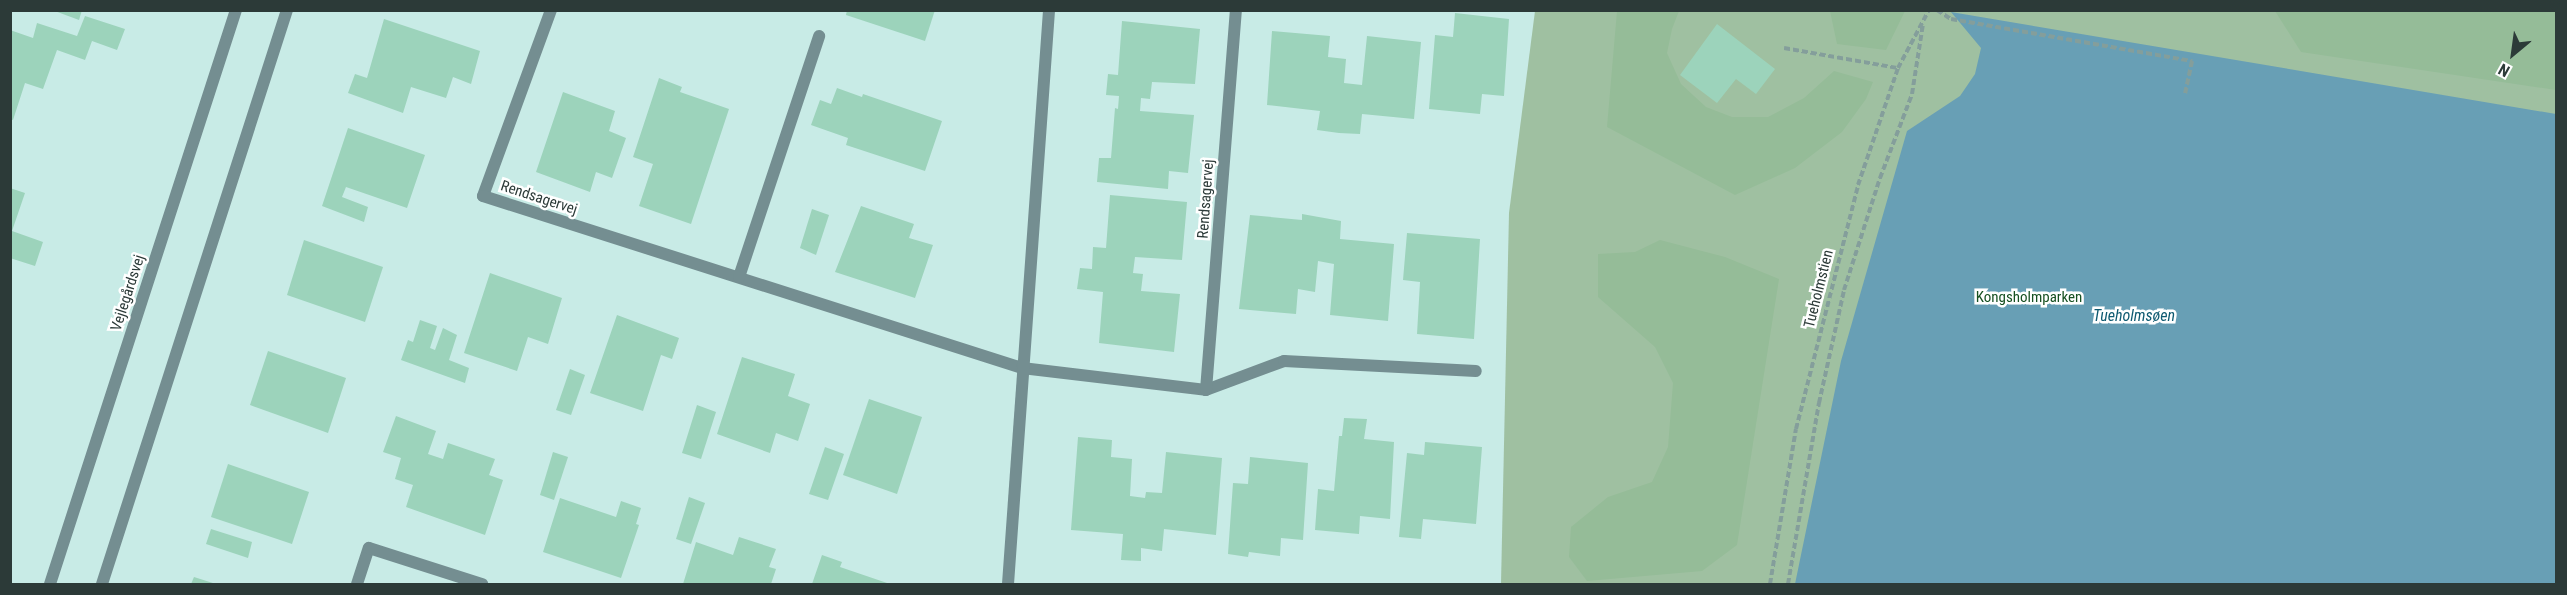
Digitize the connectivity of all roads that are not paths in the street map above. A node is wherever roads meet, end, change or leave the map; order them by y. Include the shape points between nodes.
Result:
1 (236, 10) edge
2 (286, 10) edge
3 (551, 10) edge
4 (1049, 10) edge
5 (1236, 10) edge
6 (819, 36) dead end
7 (739, 277) junction
8 (1022, 368) junction
9 (1476, 371) dead end
10 (1206, 390) junction
11 (50, 585) edge
12 (102, 585) edge
13 (357, 585) edge
14 (482, 585) edge
15 (1008, 585) edge

1 - 11 street, Vejlegårdsvej
2 - 12 street
3 - 7 street, Rendsagervej via 483,196
4 - 8 street
5 - 10 street, Rendsagervej
6 - 7 street
7 - 8 street, Rendsagervej
8 - 10 street, Rendsagervej
8 - 15 street
9 - 10 street, Rendsagervej via 1284,361
13 - 14 street via 369,548

